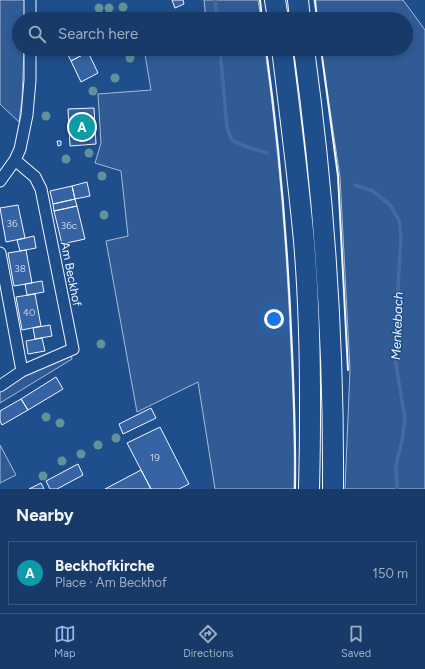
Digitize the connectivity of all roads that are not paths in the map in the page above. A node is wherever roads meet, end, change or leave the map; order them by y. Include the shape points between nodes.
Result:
1 (30, 0) edge
2 (275, 0) edge
3 (298, 0) edge
4 (30, 12) edge
5 (277, 12) edge
6 (299, 12) edge
7 (30, 56) edge
8 (283, 56) edge
9 (305, 56) edge
10 (15, 160) junction
11 (0, 181) edge
12 (0, 253) edge
13 (22, 371) junction
14 (0, 386) edge
15 (309, 489) edge
16 (333, 489) edge

1 - 4 street
2 - 5 highway
3 - 6 highway
7 - 10 street via 27,115
8 - 15 highway via 304,242 311,425
9 - 16 highway via 315,127 324,226 333,406
10 - 11 street
10 - 13 street, Am Beckhof via 35,177 41,189 72,349
12 - 13 street
13 - 14 street, Am Beckhof

